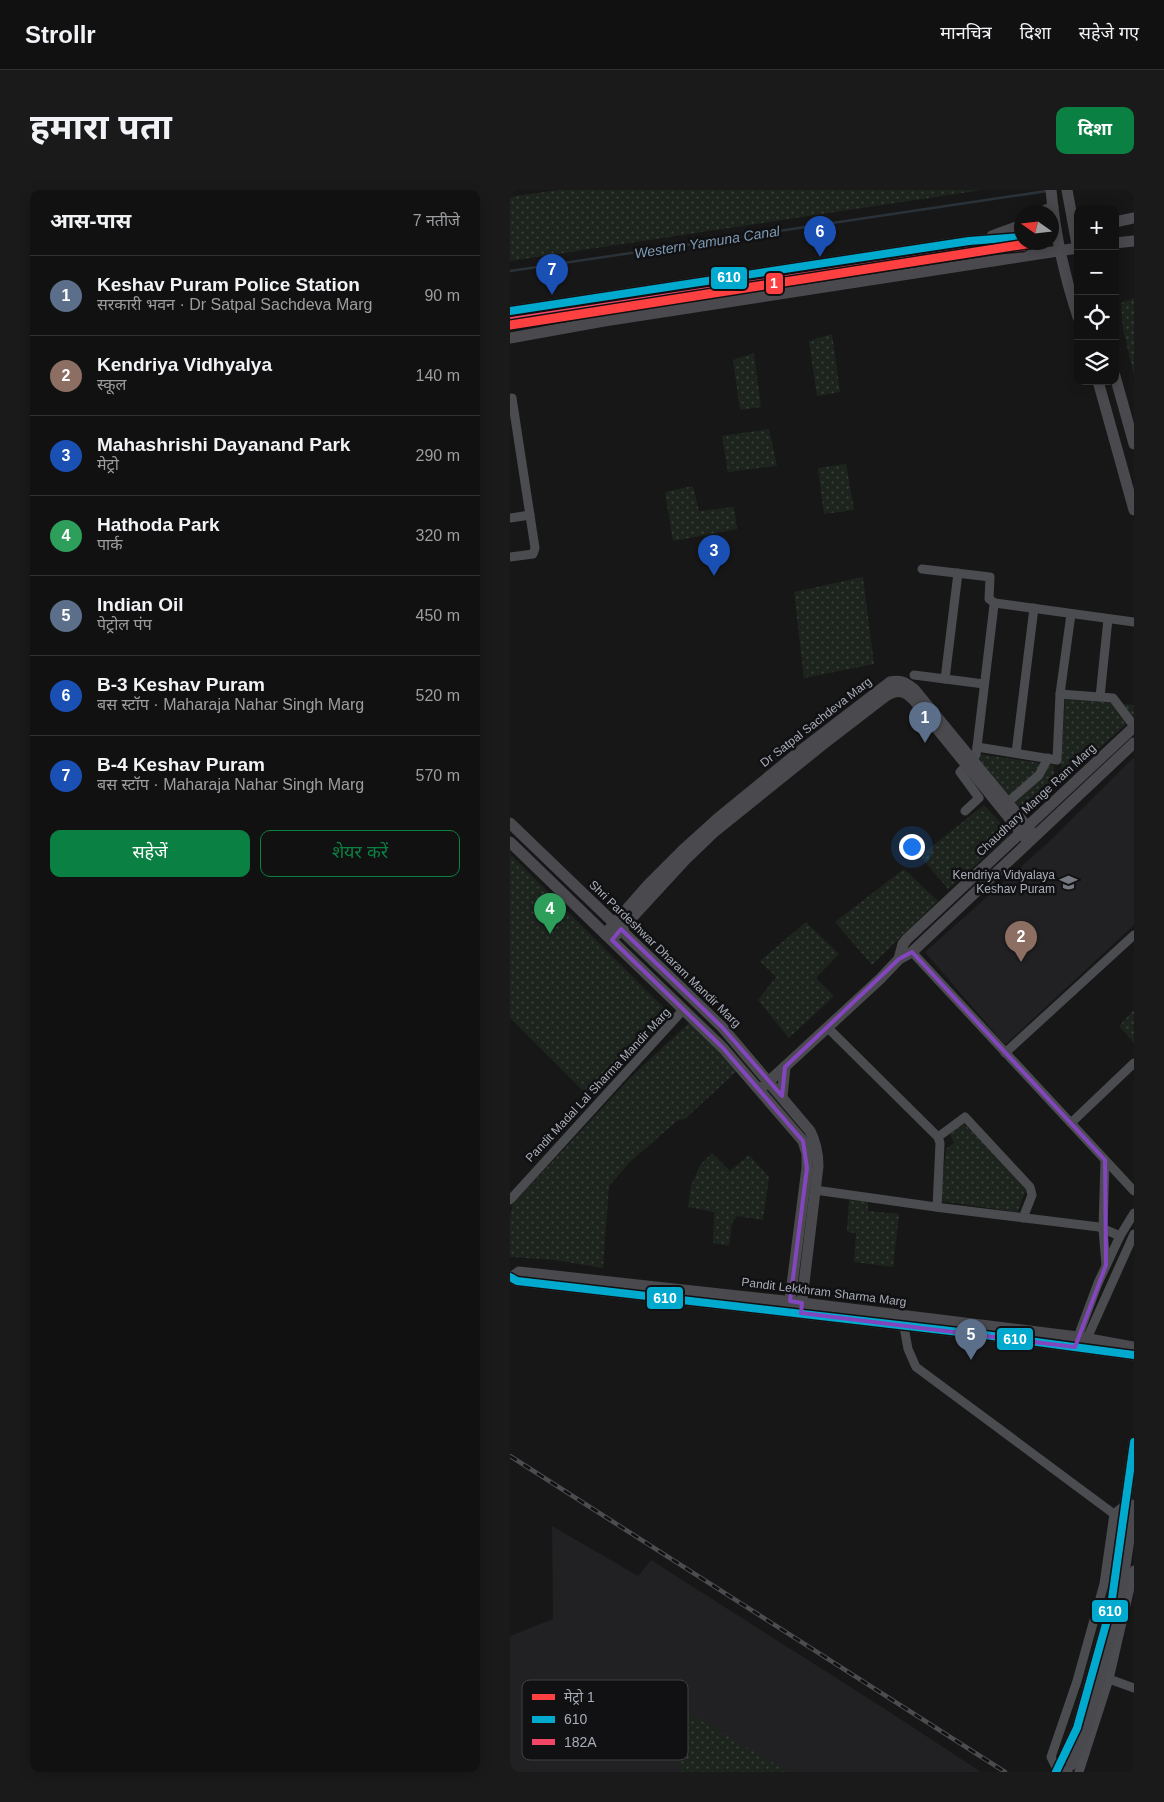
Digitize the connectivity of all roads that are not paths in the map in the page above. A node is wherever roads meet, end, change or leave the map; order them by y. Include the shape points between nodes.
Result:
1 (1051, 190) edge
2 (1067, 190) edge
3 (1053, 205) edge
4 (1134, 218) edge
5 (1119, 221) edge
6 (1074, 224) edge
7 (1014, 228) edge
8 (1074, 231) edge
9 (1059, 234) edge
10 (1014, 238) edge
11 (982, 241) junction
12 (1134, 241) edge
13 (1119, 243) edge
14 (1074, 249) edge
15 (1060, 251) junction
16 (1074, 304) edge
17 (510, 311) edge
18 (510, 338) edge
19 (1099, 385) edge
20 (1118, 385) edge
21 (512, 398) dead end
22 (1134, 444) edge
23 (1134, 510) edge
24 (530, 515) junction
25 (510, 518) edge
26 (510, 557) edge
27 (922, 568) dead end
28 (958, 573) junction
29 (995, 603) junction
30 (1034, 608) junction
31 (1071, 614) junction
32 (1108, 619) junction
33 (1134, 622) edge
34 (914, 675) dead end
35 (945, 679) junction
36 (984, 684) junction
37 (1060, 694) junction
38 (1100, 697) junction
39 (1134, 726) edge
40 (1134, 743) edge
41 (977, 747) junction
42 (1016, 753) junction
43 (1048, 758) junction
44 (970, 762) junction
45 (1007, 803) junction
46 (965, 811) dead end
47 (510, 823) edge
48 (1028, 834) junction
49 (510, 842) edge
50 (617, 926) junction
51 (1134, 935) edge
52 (608, 937) junction
53 (912, 952) junction
54 (899, 959) junction
55 (684, 1010) junction
56 (828, 1028) junction
57 (1005, 1053) junction
58 (1134, 1063) edge
59 (785, 1067) junction
60 (770, 1081) junction
61 (759, 1090) junction
62 (782, 1096) junction
63 (1071, 1123) junction
64 (938, 1137) junction
65 (1105, 1160) junction
66 (815, 1190) junction
67 (1134, 1191) edge
68 (510, 1200) edge
69 (937, 1207) junction
70 (1134, 1213) edge
71 (1023, 1218) junction
72 (1103, 1229) junction
73 (1134, 1234) edge
74 (1120, 1236) junction
75 (1106, 1265) junction
76 (511, 1277) edge
77 (795, 1307) junction
78 (904, 1327) junction
79 (1081, 1342) junction
80 (1134, 1347) edge
81 (1134, 1356) edge
82 (1134, 1442) edge
83 (1132, 1509) edge
84 (1114, 1514) junction
85 (1134, 1570) edge
86 (1133, 1582) edge
87 (1109, 1680) junction
88 (1134, 1688) edge
89 (1070, 1767) edge

1 - 3 main road
2 - 6 main road
4 - 5 main road
7 - 11 main road
8 - 9 main road
10 - 11 main road
11 - 17 main road
12 - 13 main road
14 - 15 main road
15 - 16 main road
15 - 18 main road
19 - 23 main road
20 - 22 main road
21 - 24 street
24 - 25 street
24 - 26 street via 533,554
27 - 28 street
28 - 29 street via 990,577 989,599
28 - 35 street
29 - 30 street
29 - 36 street
30 - 31 street
30 - 42 street
31 - 32 street
31 - 37 street
32 - 33 street
32 - 38 street
34 - 35 street
35 - 36 street
36 - 41 street
37 - 38 street
37 - 43 street via 1057,760
38 - 39 street via 1113,698
39 - 48 main road, Chaudhary Mange Ram Marg
40 - 48 main road, Chaudhary Mange Ram Marg
41 - 42 street
41 - 44 street
42 - 43 street
43 - 45 street via 1039,775
44 - 45 main road, Dr Satpal Sachdeva Marg
44 - 46 street via 960,772 979,798
44 - 48 main road
44 - 50 main road, Dr Satpal Sachdeva Marg via 914,689 906,682 890,682 717,819 654,879
45 - 48 main road, Dr Satpal Sachdeva Marg
47 - 50 main road, Shri Pardeshwar Dharam Mandir Marg
48 - 53 main road, Chaudhary Mange Ram Marg
48 - 54 main road, Chaudhary Mange Ram Marg via 907,940
49 - 52 main road
50 - 52 main road, Dr Satpal Sachdeva Marg
50 - 60 main road, Shri Pardeshwar Dharam Mandir Marg via 722,1027
51 - 57 street
52 - 55 main road
53 - 54 main road, Chaudhary Mange Ram Marg
53 - 57 street
54 - 56 main road, Chaudhary Mange Ram Marg
55 - 61 main road
55 - 68 street, Pandit Madal Lal Sharma Mandir Marg
56 - 59 main road, Chaudhary Mange Ram Marg
56 - 64 street
57 - 63 street
58 - 63 street
59 - 60 main road, Chaudhary Mange Ram Marg
59 - 62 main road
60 - 61 main road, Chaudhary Mange Ram Marg
60 - 62 main road, Shri Pardeshwar Dharam Mandir Marg
61 - 77 main road via 803,1141 807,1154
62 - 66 main road, Shri Pardeshwar Dharam Mandir Marg via 816,1142
63 - 65 street
64 - 69 street
64 - 71 street via 965,1117 1030,1187 1032,1195
65 - 67 street
65 - 72 street
66 - 69 street
66 - 77 main road, Shri Pardeshwar Dharam Mandir Marg
69 - 71 street
70 - 74 street
71 - 72 street
72 - 74 street
72 - 75 street
73 - 79 street
74 - 75 street
75 - 79 street
76 - 77 main road, Pandit Lekkhram Sharma Marg via 517,1282
77 - 78 main road, Pandit Lekkhram Sharma Marg
77 - 79 main road, Pandit Lekkhram Sharma Marg
78 - 79 main road, Pandit Lekkhram Sharma Marg
78 - 84 street via 916,1367
79 - 80 main road, Pandit Lekkhram Sharma Marg
79 - 81 main road, Pandit Lekkhram Sharma Marg
82 - 83 main road
83 - 84 street
83 - 89 main road via 1119,1607 1086,1731
84 - 89 street via 1104,1584 1077,1681 1051,1757 1056,1767
85 - 86 street
86 - 87 street
87 - 88 street
87 - 89 street

